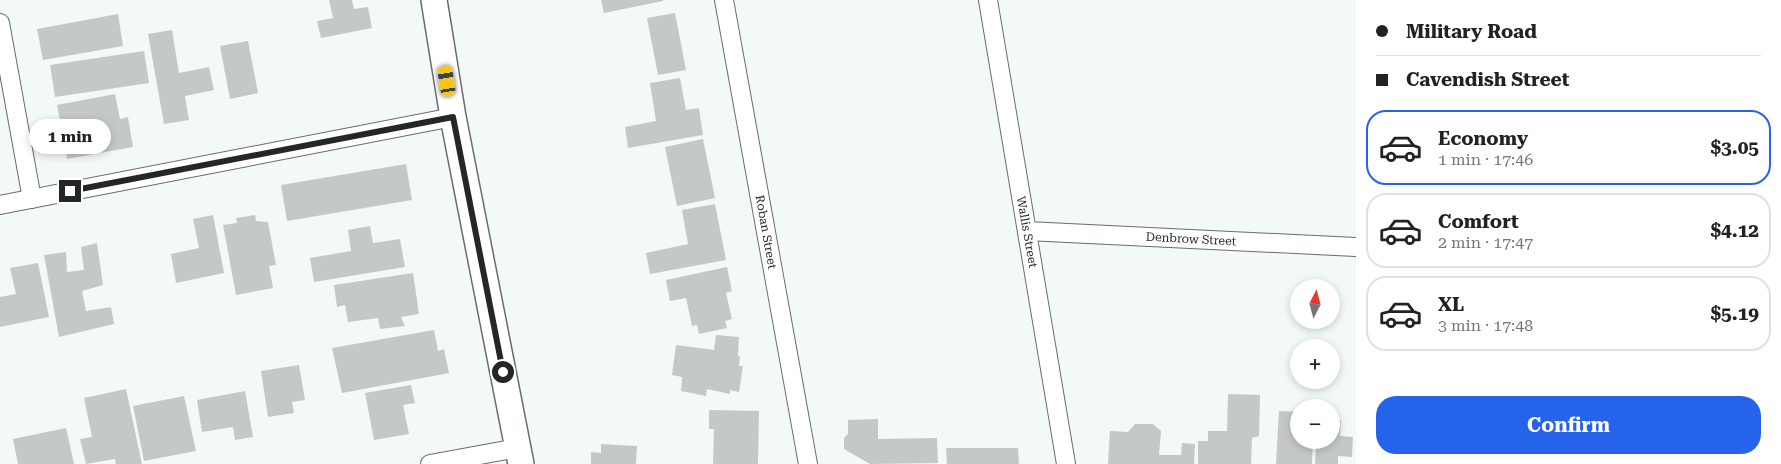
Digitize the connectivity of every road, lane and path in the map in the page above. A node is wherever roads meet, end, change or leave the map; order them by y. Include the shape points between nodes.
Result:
1 (434, 0) edge
2 (724, 0) edge
3 (988, 0) edge
4 (0, 23) edge
5 (453, 117) junction
6 (32, 199) junction
7 (0, 205) edge
8 (1027, 231) junction
9 (1356, 247) edge
10 (519, 456) edge
11 (430, 464) edge
12 (808, 464) edge
13 (1066, 464) edge

1 - 5 street
2 - 12 street, Roban Street
3 - 8 street, Wallis Street
4 - 6 street
5 - 6 street
5 - 10 street
6 - 7 street
8 - 9 street, Denbrow Street
8 - 13 street, Wallis Street
10 - 11 street

